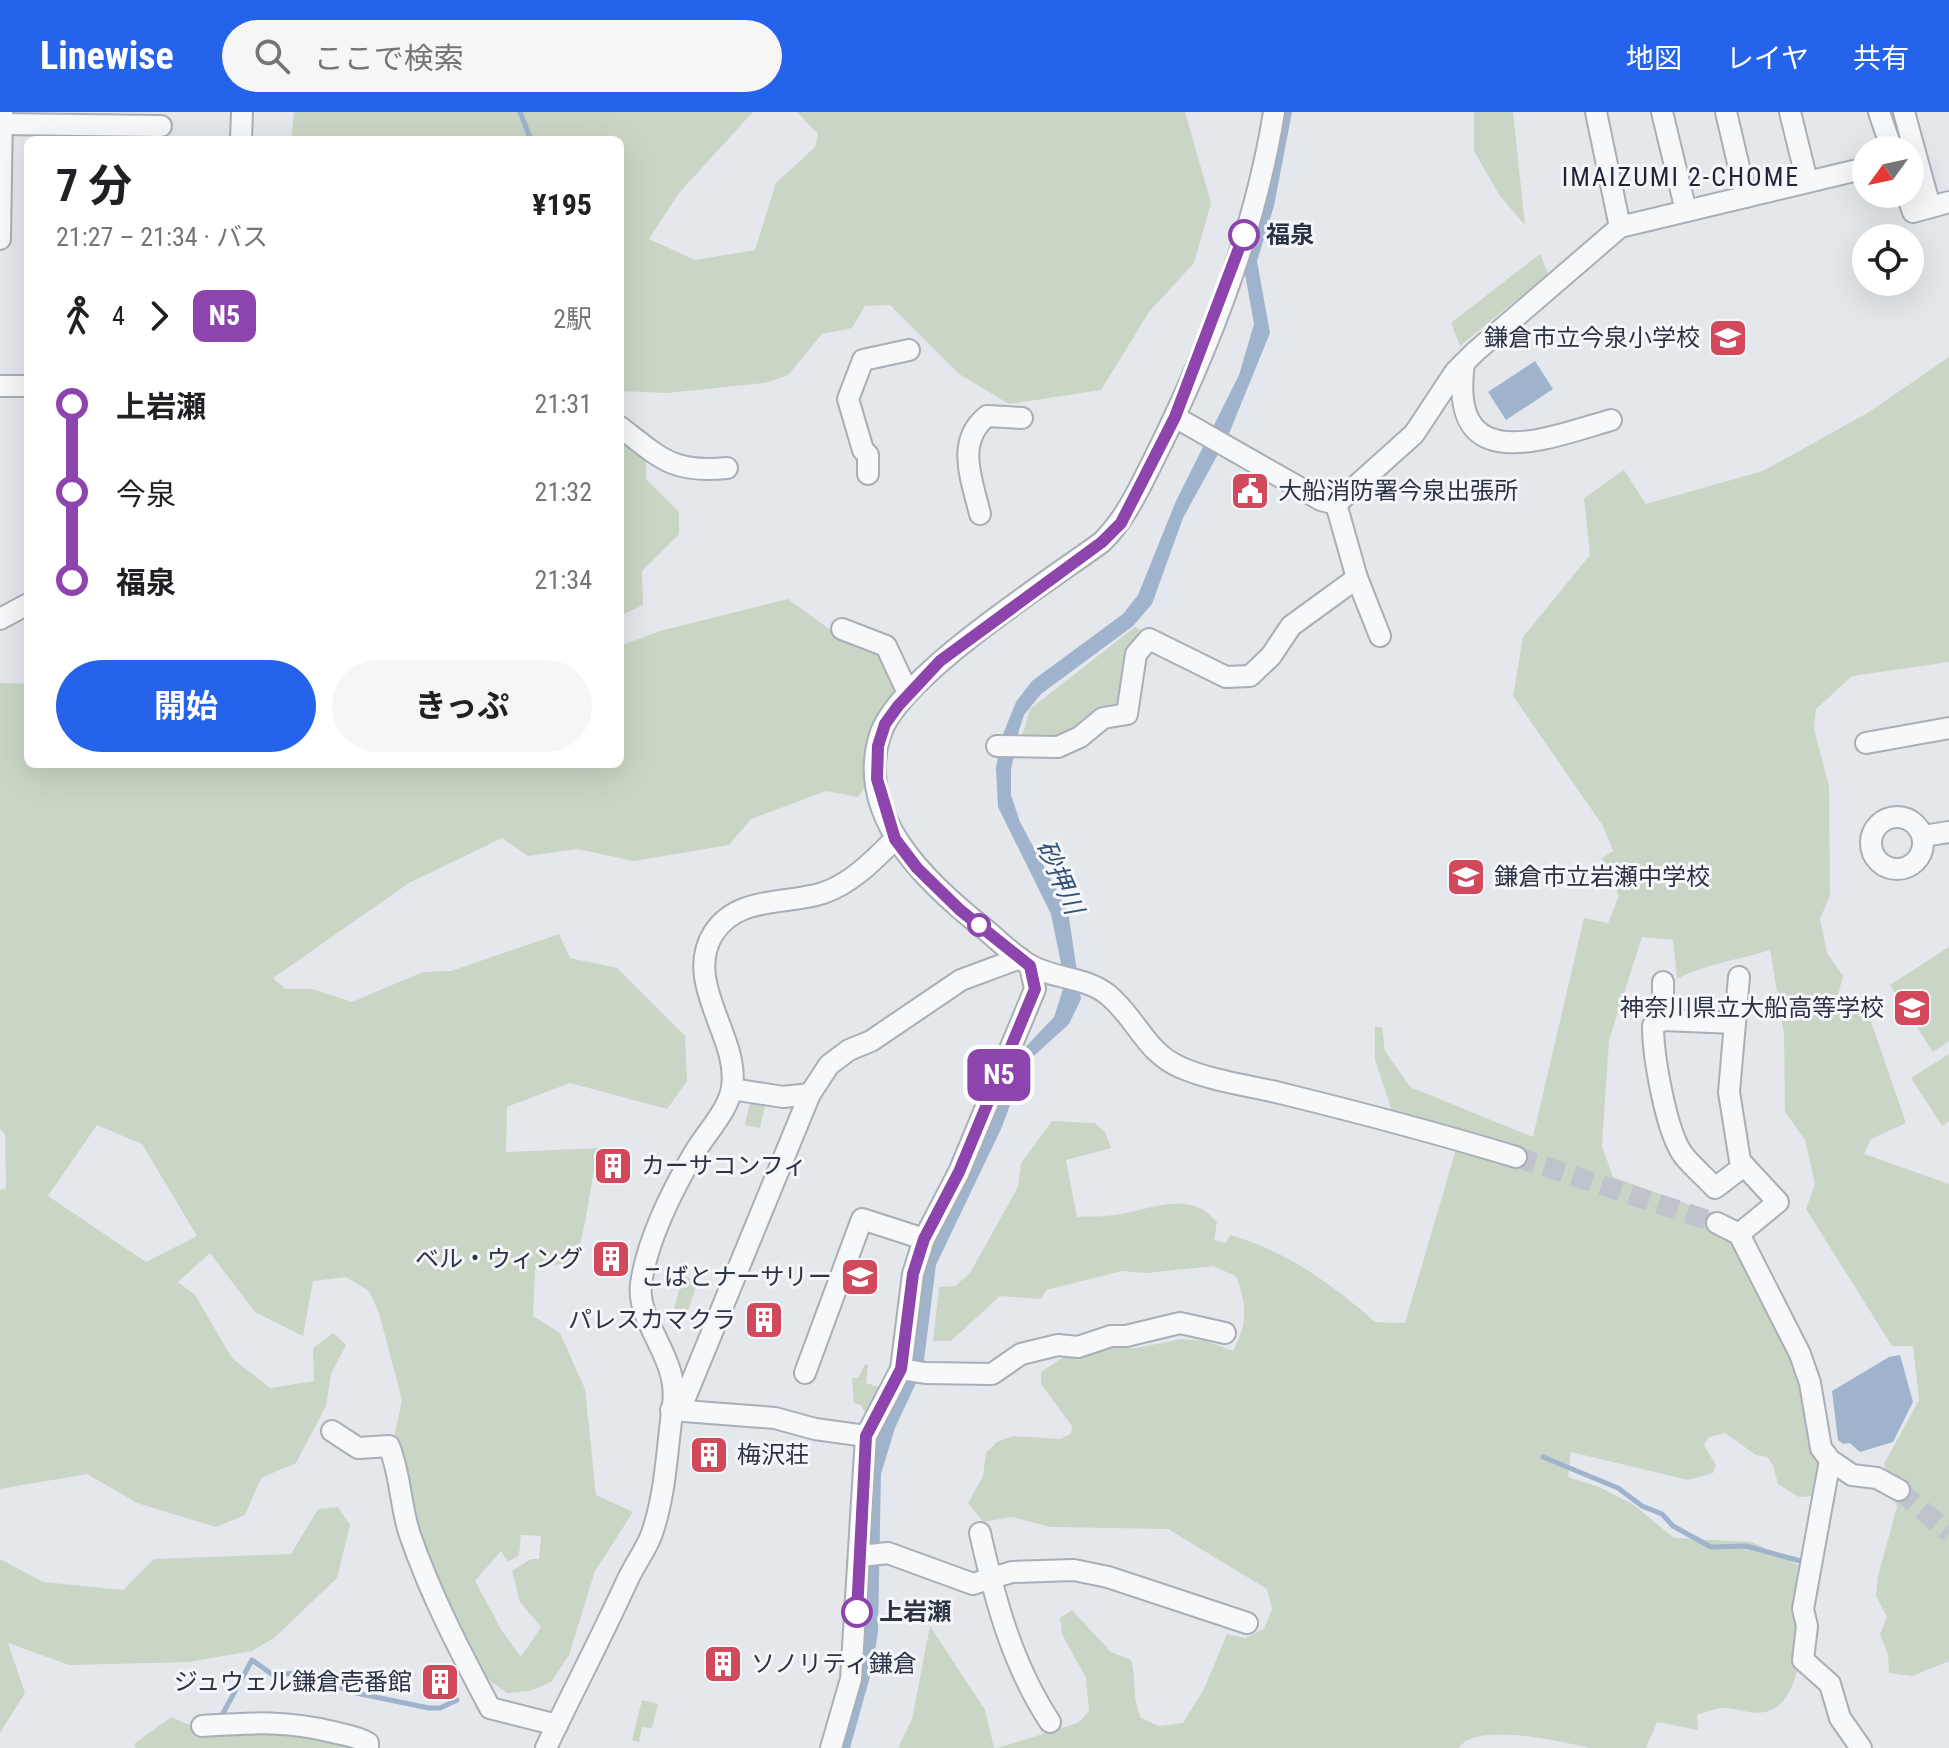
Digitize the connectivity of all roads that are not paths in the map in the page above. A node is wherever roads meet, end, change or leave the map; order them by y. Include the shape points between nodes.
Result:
1 (242, 112) edge
2 (1274, 112) edge
3 (1596, 112) edge
4 (1662, 112) edge
5 (1726, 112) edge
6 (1790, 112) edge
7 (1866, 112) edge
8 (1879, 112) edge
9 (1904, 112) edge
10 (1, 120) edge
11 (79, 126) edge
12 (161, 126) edge
13 (241, 136) edge
14 (1874, 136) edge
15 (1887, 136) edge
16 (1852, 171) edge
17 (1807, 181) junction
18 (1746, 197) junction
19 (1939, 204) edge
20 (1912, 208) edge
21 (1686, 211) junction
22 (1620, 227) junction
23 (0, 239) edge
24 (909, 350) dead end
25 (1464, 363) junction
26 (0, 386) edge
27 (24, 386) edge
28 (1175, 417) junction
29 (1022, 418) dead end
30 (1611, 420) dead end
31 (624, 430) edge
32 (727, 468) dead end
33 (868, 474) dead end
34 (1336, 504) junction
35 (1357, 510) dead end
36 (980, 514) dead end
37 (1357, 578) junction
38 (24, 606) edge
39 (0, 619) edge
40 (842, 629) dead end
41 (1380, 636) dead end
42 (908, 693) junction
43 (1949, 728) edge
44 (1866, 743) dead end
45 (997, 746) dead end
46 (1949, 832) edge
47 (1923, 836) dead end
48 (895, 839) junction
49 (1025, 962) junction
50 (1739, 977) dead end
51 (1663, 982) dead end
52 (1663, 1020) junction
53 (1735, 1023) junction
54 (732, 1089) junction
55 (810, 1094) junction
56 (1516, 1157) tunnel mouth
57 (1744, 1166) junction
58 (1717, 1223) tunnel mouth
59 (1739, 1234) junction
60 (924, 1239) junction
61 (1225, 1333) dead end
62 (903, 1369) junction
63 (805, 1373) dead end
64 (672, 1408) junction
65 (332, 1431) dead end
66 (866, 1436) junction
67 (1830, 1460) junction
68 (1899, 1490) tunnel mouth
69 (980, 1533) dead end
70 (871, 1555) junction
71 (991, 1580) junction
72 (1247, 1623) dead end
73 (1050, 1722) dead end
74 (557, 1725) junction
75 (202, 1726) dead end
76 (368, 1748) edge
77 (546, 1748) edge
78 (831, 1748) edge
79 (1861, 1748) edge

1 - 13 street
2 - 28 street via 1264,176 1225,294
3 - 22 street
4 - 21 street
5 - 18 street
6 - 17 street
7 - 14 street
8 - 15 street
9 - 19 street
10 - 11 street
10 - 23 street
11 - 12 street
16 - 17 street
17 - 18 street
18 - 21 street
19 - 20 street via 1913,212
21 - 22 street
22 - 25 street
24 - 33 street via 863,360 848,399 868,455
25 - 30 street via 1465,404 1482,436 1496,443 1517,445
25 - 34 street via 1414,434
26 - 27 street
28 - 34 street
28 - 42 street via 1121,523 940,661
29 - 36 street via 987,416 972,433 966,448
31 - 32 street via 676,467
34 - 35 street
34 - 37 street
37 - 41 street
37 - 45 street via 1291,626 1250,676 1226,677 1149,639 1136,654 1127,714 1103,718 1058,747
38 - 39 street
40 - 42 street via 886,646
42 - 48 street via 880,735 877,762 883,808
43 - 44 street
46 - 47 street
48 - 49 street via 960,910
48 - 54 street via 850,879 823,893 771,899 733,915 711,936 705,972 733,1064
49 - 55 street via 961,980 829,1065
49 - 56 street via 1105,992 1136,1022 1151,1049 1184,1069
49 - 60 street via 1035,989 959,1172
50 - 53 street
51 - 52 street
52 - 53 street
52 - 57 street via 1653,1026 1653,1051 1682,1154 1715,1188
53 - 57 street via 1729,1092
54 - 55 street via 783,1097
54 - 64 street via 692,1156 648,1255 641,1286 644,1308 671,1364
55 - 64 street via 685,1398
57 - 59 street via 1778,1202
58 - 59 street
59 - 67 street via 1800,1354 1821,1448
60 - 62 street via 913,1274
60 - 63 street via 862,1219
61 - 62 street via 1180,1323 1078,1347 1058,1345 1021,1354 992,1374
62 - 66 street
64 - 66 street via 775,1418
64 - 74 street via 651,1536
65 - 74 street via 358,1448 389,1446 414,1545 441,1616 490,1708
66 - 70 street
67 - 68 street via 1852,1475 1877,1478
67 - 79 street via 1803,1609 1803,1660 1830,1684 1840,1718
69 - 71 street
70 - 71 street via 973,1584
70 - 78 street via 851,1679
71 - 72 street via 1012,1572 1074,1570
71 - 73 street via 1020,1671
74 - 77 street
75 - 76 street via 298,1723 359,1737

